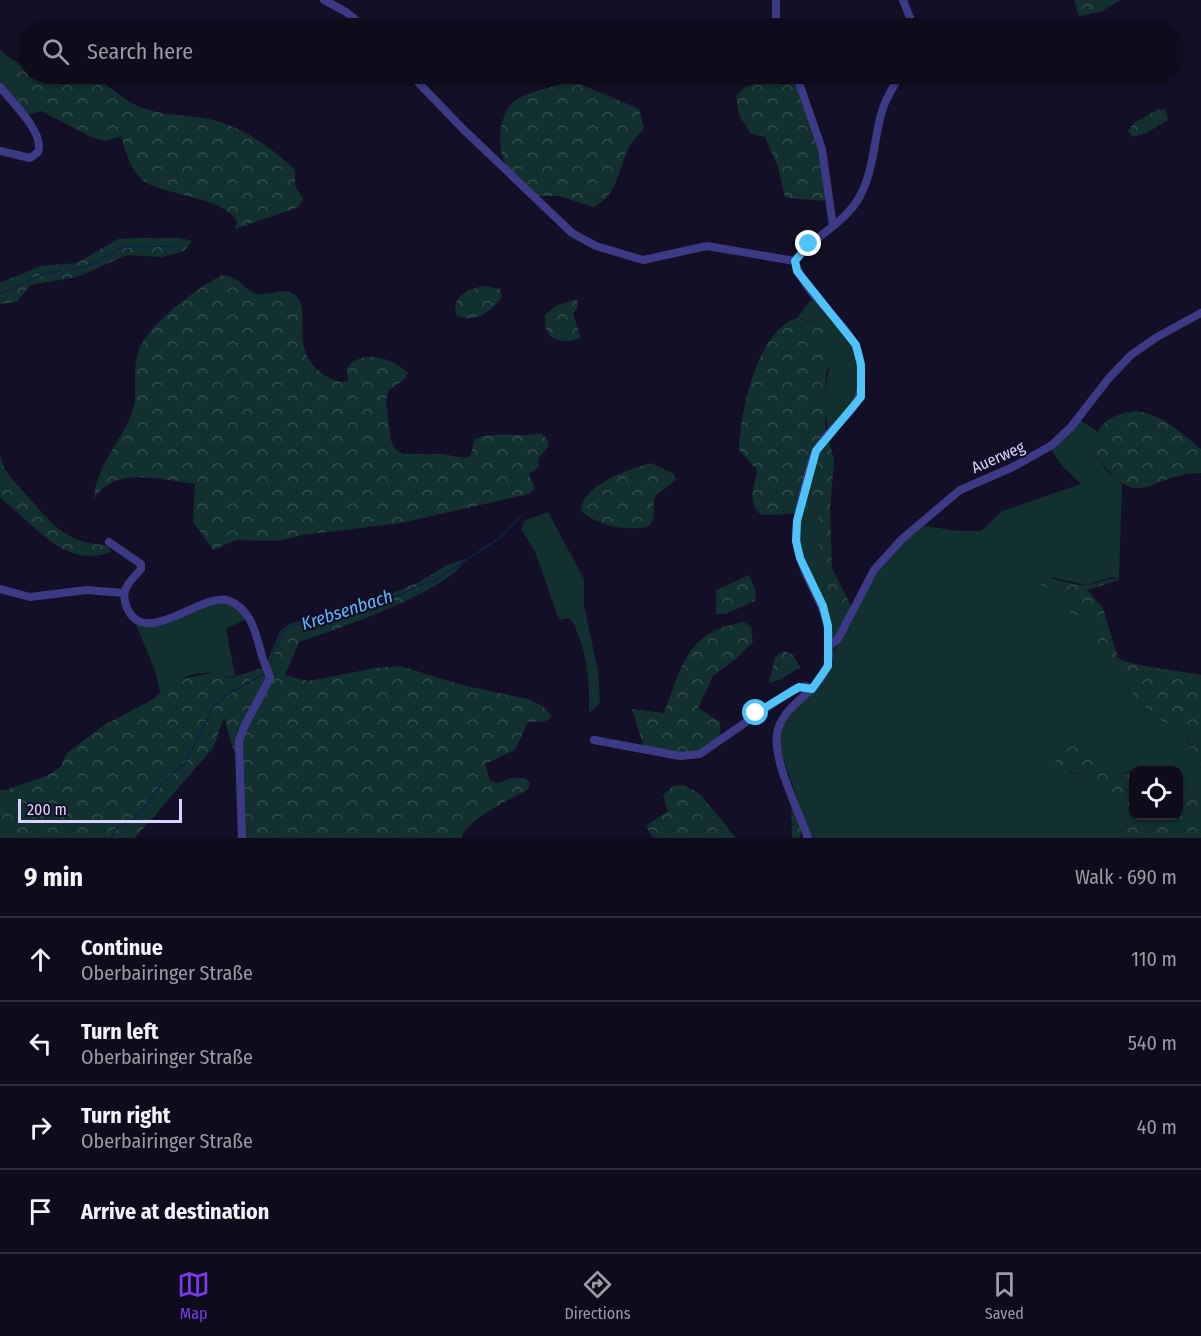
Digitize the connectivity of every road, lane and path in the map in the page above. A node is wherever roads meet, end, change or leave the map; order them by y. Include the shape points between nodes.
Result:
1 (324, 0) edge
2 (776, 0) edge
3 (903, 0) edge
4 (354, 18) edge
5 (776, 18) edge
6 (910, 18) edge
7 (420, 84) edge
8 (799, 84) edge
9 (896, 84) edge
10 (0, 87) edge
11 (0, 151) edge
12 (833, 226) junction
13 (795, 261) junction
14 (1201, 313) edge
15 (109, 542) dead end
16 (0, 589) edge
17 (124, 594) junction
18 (829, 646) junction
19 (812, 689) junction
20 (594, 740) dead end
21 (242, 838) edge
22 (808, 838) edge

1 - 4 street
2 - 5 street
3 - 6 street
7 - 13 street via 583,240 643,260 707,246
8 - 12 street via 822,149
9 - 12 street via 882,111 863,190
10 - 11 street via 40,142 38,152 30,158
12 - 13 street via 809,244
13 - 18 street via 805,283 856,345 861,365 861,397 816,451 797,521 798,549 827,617
14 - 18 street, Auerweg via 1131,355 1052,445 960,490 902,539 874,570 838,639
15 - 17 street via 141,564
16 - 17 street via 30,597 86,590
17 - 21 street via 129,612 139,620 174,619 213,599 234,603 249,618 269,682 239,741
18 - 19 street via 828,666
19 - 20 street via 805,686 790,691 709,749 691,756
19 - 22 street via 782,721 777,740

